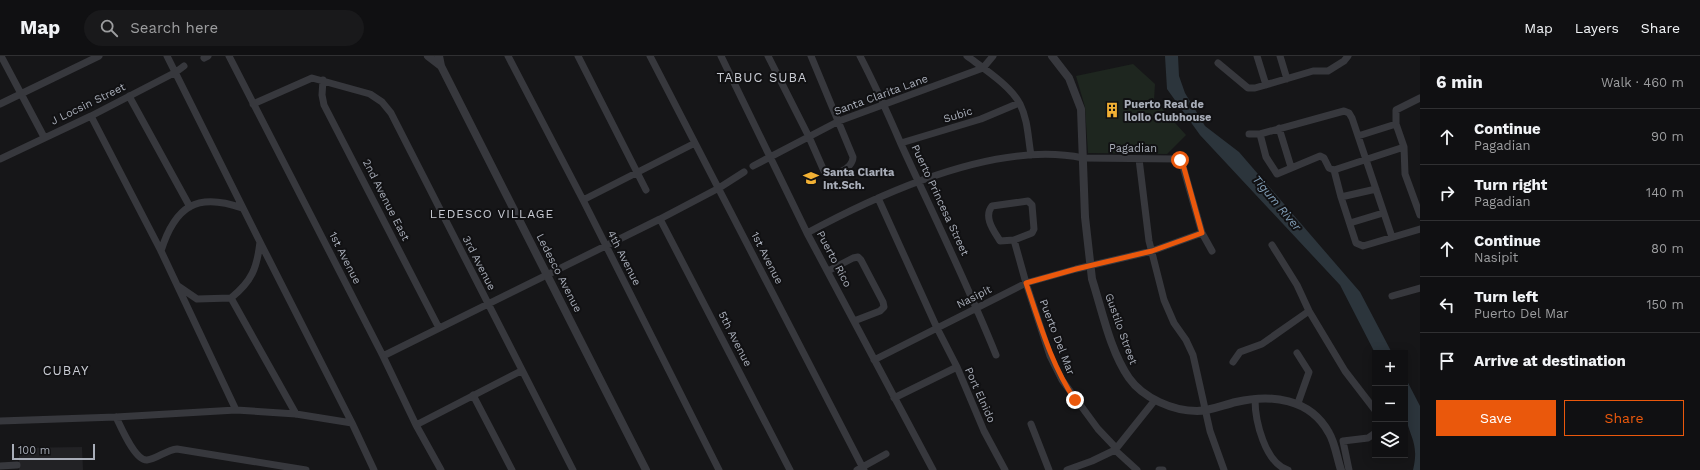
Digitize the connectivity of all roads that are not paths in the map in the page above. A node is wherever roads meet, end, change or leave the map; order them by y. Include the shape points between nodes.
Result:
1 (1, 56) edge
2 (99, 56) edge
3 (167, 56) edge
4 (229, 56) edge
5 (428, 56) edge
6 (439, 56) edge
7 (508, 56) edge
8 (578, 56) edge
9 (650, 56) edge
10 (721, 56) edge
11 (768, 56) edge
12 (811, 56) edge
13 (860, 56) edge
14 (967, 56) edge
15 (993, 56) edge
16 (1052, 56) edge
17 (1256, 56) edge
18 (1280, 56) edge
19 (1348, 56) edge
20 (1218, 63) dead end
21 (184, 66) dead end
22 (441, 66) junction
23 (983, 68) junction
24 (176, 72) junction
25 (1287, 79) junction
26 (323, 80) junction
27 (1266, 85) junction
28 (20, 94) junction
29 (129, 96) junction
30 (1420, 98) edge
31 (1019, 103) junction
32 (0, 104) edge
33 (253, 104) junction
34 (885, 104) junction
35 (91, 116) junction
36 (839, 121) junction
37 (1396, 124) junction
38 (1279, 128) junction
39 (1249, 134) dead end
40 (1260, 134) junction
41 (1358, 136) junction
42 (44, 137) junction
43 (809, 137) junction
44 (901, 143) junction
45 (695, 144) junction
46 (1404, 147) junction
47 (1031, 155) junction
48 (772, 158) junction
49 (1084, 158) junction
50 (1139, 158) junction
51 (0, 159) edge
52 (1366, 159) junction
53 (753, 166) dead end
54 (1291, 167) junction
55 (1334, 170) junction
56 (637, 171) junction
57 (744, 172) dead end
58 (919, 181) junction
59 (719, 188) junction
60 (1376, 189) junction
61 (646, 190) dead end
62 (1341, 197) junction
63 (878, 198) junction
64 (583, 200) junction
65 (190, 207) junction
66 (242, 208) junction
67 (1384, 213) junction
68 (1420, 215) edge
69 (660, 219) junction
70 (1350, 223) junction
71 (1420, 229) edge
72 (808, 232) junction
73 (1202, 233) junction
74 (1392, 237) junction
75 (1014, 240) junction
76 (260, 242) junction
77 (1272, 245) dead end
78 (605, 246) junction
79 (161, 251) junction
80 (1152, 251) junction
81 (1212, 251) dead end
82 (1089, 266) junction
83 (828, 271) junction
84 (548, 274) junction
85 (1026, 283) junction
86 (176, 285) junction
87 (1420, 288) edge
88 (1392, 296) dead end
89 (232, 298) junction
90 (488, 305) junction
91 (977, 307) junction
92 (1309, 311) junction
93 (854, 321) junction
94 (439, 328) junction
95 (937, 328) junction
96 (1297, 353) dead end
97 (996, 354) dead end
98 (383, 356) junction
99 (874, 360) junction
100 (1233, 362) dead end
101 (956, 367) junction
102 (521, 371) junction
103 (473, 395) junction
104 (894, 398) junction
105 (1255, 399) junction
106 (1156, 400) junction
107 (1298, 403) junction
108 (1372, 406) edge
109 (236, 410) junction
110 (1205, 410) junction
111 (296, 414) junction
112 (116, 417) junction
113 (0, 421) edge
114 (352, 423) junction
115 (1031, 424) dead end
116 (416, 425) junction
117 (1372, 435) edge
118 (1116, 449) junction
119 (886, 454) dead end
120 (17, 465) dead end
121 (0, 466) edge
122 (861, 469) edge
123 (306, 470) edge
124 (374, 470) edge
125 (441, 470) edge
126 (512, 470) edge
127 (573, 470) edge
128 (646, 470) edge
129 (719, 470) edge
130 (790, 470) edge
131 (933, 470) edge
132 (1005, 470) edge
133 (1049, 470) edge
134 (1067, 470) edge
135 (1137, 470) edge
136 (1159, 470) edge
137 (1163, 470) edge
138 (1224, 470) edge
139 (1288, 470) edge
140 (1341, 470) edge
141 (1349, 470) edge

1 - 28 street
2 - 28 street
3 - 24 street
4 - 33 street, 1st Avenue
5 - 22 street
6 - 22 street
7 - 64 street, 4th Avenue
8 - 56 street
9 - 45 street, 1st Avenue
10 - 48 street, Puerto Rico
11 - 43 street
12 - 36 street
13 - 34 street, Puerto Princesa Street
14 - 23 street
15 - 23 street
16 - 49 street, Gustilo Street via 1069,78 1081,109
17 - 27 street
18 - 25 street
19 - 25 street via 1328,71 1313,71
20 - 27 street via 1248,88
21 - 24 street, J Locsin Street
22 - 84 street, Ledesco Avenue
23 - 31 street via 1011,92
23 - 34 street, Santa Clarita Lane
24 - 29 street, J Locsin Street
24 - 66 street
25 - 27 street
26 - 33 street, 3rd Avenue via 306,79
26 - 90 street, 3rd Avenue via 370,94 382,102 391,113
26 - 94 street, 2nd Avenue East via 324,105
28 - 32 street
28 - 42 street
29 - 35 street, J Locsin Street
29 - 65 street
30 - 37 street via 1396,110
31 - 44 street, Subic via 981,119
31 - 47 street via 1028,130
33 - 98 street, 1st Avenue
34 - 36 street, Santa Clarita Lane
34 - 44 street, Puerto Princesa Street
35 - 42 street, J Locsin Street
35 - 79 street
36 - 43 street, Santa Clarita Lane
36 - 43 street via 853,157 850,167 832,175 827,174
37 - 41 street
37 - 46 street
38 - 40 street
38 - 41 street via 1344,111 1352,118
38 - 54 street
39 - 40 street
40 - 54 street via 1266,157 1275,173
41 - 52 street
42 - 51 street, J Locsin Street
43 - 48 street, Santa Clarita Lane
44 - 58 street, Puerto Princesa Street
45 - 56 street
45 - 59 street, 1st Avenue
46 - 52 street
46 - 68 street via 1405,174
47 - 49 street, Pagadian via 1069,155
47 - 58 street, Pagadian via 993,160
48 - 53 street, Santa Clarita Lane
48 - 72 street, Puerto Rico
49 - 50 street, Pagadian
49 - 82 street, Gustilo Street
50 - 73 street, Pagadian via 1177,159 1182,163
50 - 80 street
52 - 55 street
52 - 60 street
54 - 55 street via 1320,156 1329,168
55 - 62 street
56 - 61 street
56 - 64 street
57 - 59 street
58 - 63 street, Pagadian
58 - 91 street, Puerto Princesa Street
59 - 69 street
59 - 122 street, 1st Avenue
60 - 62 street
60 - 67 street
62 - 70 street
63 - 72 street, Pagadian
63 - 95 street
64 - 78 street, 4th Avenue
65 - 66 street via 200,202 212,201
65 - 79 street via 179,213 174,220
66 - 76 street
67 - 70 street
67 - 74 street
69 - 78 street
69 - 130 street, 5th Avenue
70 - 74 street via 1359,246
71 - 74 street
72 - 83 street, Puerto Rico
73 - 80 street
73 - 81 street, Pagadian
75 - 75 street via 1032,233 1034,229 1031,202 992,206 988,211 987,217 1000,242
75 - 85 street, Puerto Del Mar
76 - 89 street via 256,267 244,286
76 - 114 street
77 - 92 street via 1297,285
78 - 84 street
78 - 129 street, 4th Avenue
79 - 86 street
80 - 82 street
80 - 110 street via 1168,311 1193,355
82 - 85 street, Nasipit
82 - 106 street, Gustilo Street via 1108,329 1124,369 1138,388
83 - 93 street, Puerto Rico
83 - 93 street via 858,257 883,302 884,307 880,310
84 - 90 street
84 - 128 street, Ledesco Avenue
85 - 91 street, Nasipit
85 - 118 street, Puerto Del Mar via 1050,356 1062,380
86 - 89 street via 197,299
86 - 109 street
87 - 88 street
89 - 111 street
90 - 94 street
90 - 102 street, 3rd Avenue
91 - 95 street, Nasipit
91 - 97 street, Puerto Princesa Street
92 - 100 street via 1262,344 1240,352
92 - 108 street via 1345,372
93 - 99 street, Puerto Rico
94 - 98 street
95 - 99 street, Nasipit
95 - 101 street
96 - 107 street via 1309,372
98 - 116 street, 1st Avenue
99 - 104 street, Puerto Rico
101 - 104 street, Port Elnido
101 - 132 street, Port Elnido via 984,431
102 - 103 street
102 - 127 street, 3rd Avenue
103 - 116 street
103 - 126 street
104 - 131 street, Puerto Rico
105 - 107 street, Gustilo Street
105 - 110 street, Gustilo Street
105 - 139 street via 1256,416 1263,439 1274,461
106 - 110 street, Gustilo Street via 1178,409
106 - 118 street
107 - 140 street, Gustilo Street via 1315,415 1330,434
109 - 111 street
109 - 112 street
110 - 138 street
111 - 114 street
112 - 113 street
112 - 123 street via 135,453 142,459 146,460 177,449
114 - 124 street
115 - 133 street
116 - 125 street, 1st Avenue
117 - 141 street via 1368,438 1343,441
118 - 134 street
118 - 135 street, Puerto Del Mar
119 - 122 street
120 - 121 street
136 - 137 street

